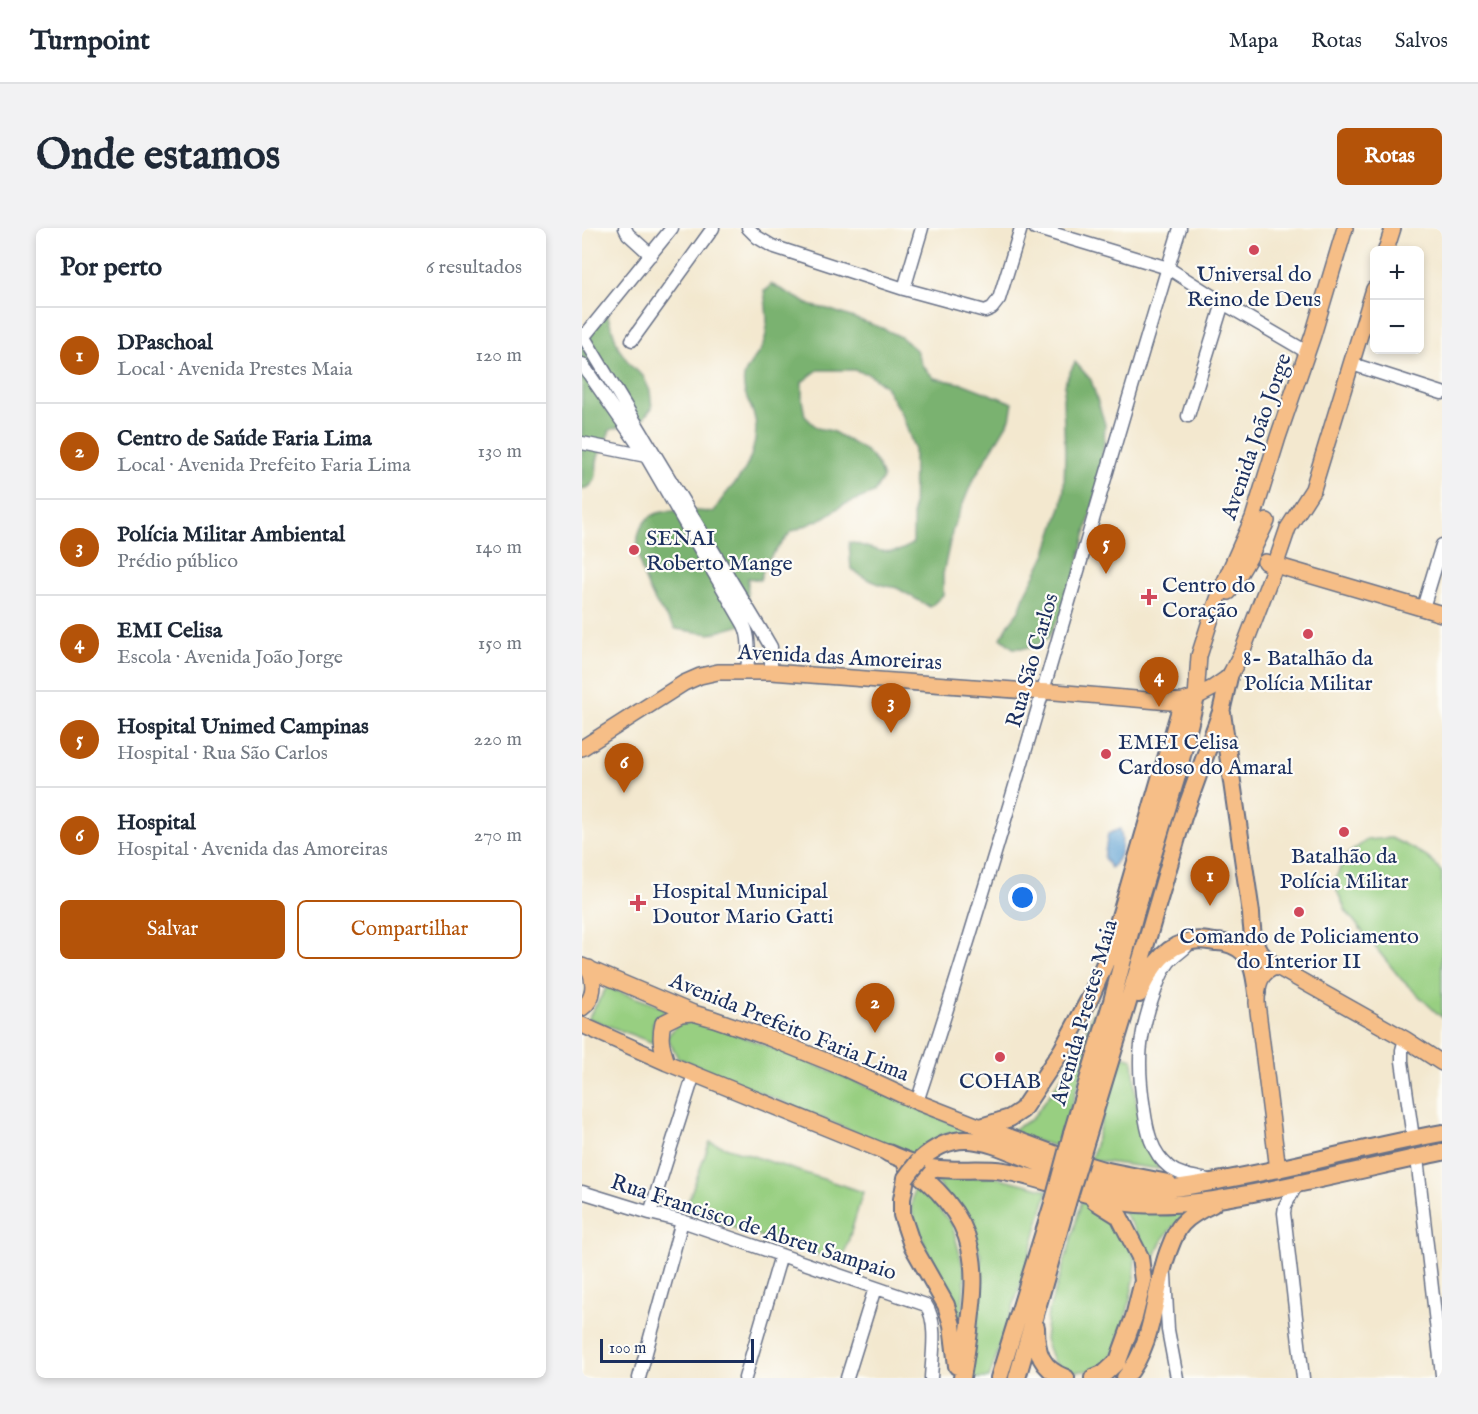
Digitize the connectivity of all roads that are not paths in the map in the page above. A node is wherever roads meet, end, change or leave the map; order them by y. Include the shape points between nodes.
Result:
1 (625, 228) edge
2 (672, 228) edge
3 (713, 228) edge
4 (748, 228) edge
5 (922, 228) edge
6 (1020, 228) edge
7 (1035, 228) edge
8 (1180, 228) edge
9 (1345, 228) edge
10 (1393, 228) edge
11 (1387, 246) edge
12 (651, 255) junction
13 (1168, 268) junction
14 (904, 289) junction
15 (1371, 300) edge
16 (1223, 303) junction
17 (583, 336) edge
18 (632, 340) dead end
19 (1307, 352) junction
20 (582, 364) edge
21 (1352, 364) junction
22 (1442, 393) edge
23 (1188, 416) dead end
24 (582, 442) edge
25 (646, 456) junction
26 (1312, 457) dead end
27 (1312, 489) junction
28 (1267, 521) dead end
29 (1442, 546) edge
30 (1270, 564) junction
31 (1423, 608) junction
32 (1442, 614) edge
33 (1211, 618) junction
34 (1199, 656) joint
35 (747, 672) junction
36 (771, 672) junction
37 (1229, 677) junction
38 (1044, 691) junction
39 (1196, 697) junction
40 (1176, 702) junction
41 (1221, 712) junction
42 (582, 748) edge
43 (1251, 913) junction
44 (1194, 940) junction
45 (1221, 942) junction
46 (585, 967) edge
47 (1277, 967) junction
48 (1257, 993) junction
49 (582, 1008) edge
50 (693, 1012) junction
51 (582, 1025) edge
52 (1405, 1039) junction
53 (1113, 1048) junction
54 (667, 1063) junction
55 (1442, 1063) edge
56 (694, 1074) junction
57 (917, 1102) junction
58 (981, 1127) junction
59 (1442, 1133) edge
60 (1080, 1135) junction
61 (1413, 1138) junction
62 (1442, 1152) edge
63 (888, 1153) junction
64 (1418, 1158) junction
65 (1278, 1170) junction
66 (1215, 1181) junction
67 (1297, 1184) junction
68 (1193, 1186) junction
69 (582, 1192) edge
70 (1082, 1193) junction
71 (1223, 1199) junction
72 (1060, 1201) junction
73 (650, 1213) junction
74 (682, 1221) junction
75 (781, 1256) junction
76 (1164, 1263) junction
77 (875, 1288) junction
78 (1037, 1309) junction
79 (1442, 1375) edge
80 (639, 1378) edge
81 (744, 1378) edge
82 (847, 1378) edge
83 (931, 1378) edge
84 (960, 1378) edge
85 (999, 1378) edge
86 (1017, 1378) edge
87 (1066, 1378) edge
88 (1093, 1378) edge
89 (1125, 1378) edge
90 (1177, 1378) edge
91 (1303, 1378) edge

1 - 12 street
2 - 12 street
3 - 18 street
4 - 14 street via 772,246
5 - 14 street
6 - 14 street via 999,299 992,308 985,311
7 - 13 street
8 - 13 street, Rua São Carlos
9 - 19 main road, Avenida João Jorge
10 - 11 main road
12 - 17 street
13 - 16 street
13 - 38 street, Rua São Carlos
15 - 21 main road
16 - 19 street
16 - 23 street
17 - 36 street via 771,647
19 - 33 main road, Avenida João Jorge via 1253,518
20 - 25 street
21 - 22 street
21 - 27 main road
24 - 25 street
25 - 35 street via 747,631
26 - 27 main road
27 - 30 main road
28 - 33 main road
29 - 31 street
30 - 31 main road
30 - 37 main road via 1242,652
31 - 32 main road
33 - 34 main road, Avenida João Jorge
34 - 39 main road, Avenida Prestes Maia
35 - 36 main road, Avenida das Amoreiras
35 - 42 main road, Avenida das Amoreiras via 718,672 684,683
36 - 38 main road, Avenida das Amoreiras
37 - 39 main road
37 - 41 highway
38 - 40 main road
38 - 57 street, Rua São Carlos
39 - 40 main road
39 - 60 highway, Avenida Prestes Maia via 1177,776 1135,914
40 - 58 highway via 1180,710 1108,956 1091,996 1062,1050 1022,1110
41 - 43 highway
41 - 53 highway, Avenida Prestes Maia via 1183,818
43 - 45 highway via 1242,930
43 - 47 highway via 1254,942 1261,956
44 - 45 highway
44 - 53 highway via 1176,945 1155,964 1125,1034
44 - 66 street via 1170,961 1149,1005 1139,1053 1140,1075 1148,1133 1159,1157 1184,1175
45 - 48 highway via 1244,953
46 - 49 main road via 593,977 592,993 589,1003
46 - 50 main road, Avenida Prefeito Faria Lima
47 - 48 main road via 1264,973
47 - 52 main road
48 - 65 main road
50 - 54 main road via 663,1023 660,1036
50 - 57 main road, Avenida Prefeito Faria Lima via 769,1038
51 - 54 main road
52 - 55 main road
52 - 61 street via 1402,1061
53 - 60 highway, Avenida Prestes Maia
54 - 56 main road
56 - 63 main road
56 - 73 street
57 - 58 main road, Avenida Prefeito Faria Lima
58 - 68 highway via 1103,1170
59 - 61 highway
60 - 72 highway, Avenida Prestes Maia, bridge
61 - 65 highway
62 - 64 highway
63 - 70 highway via 920,1166 1002,1171
63 - 84 highway via 920,1174 952,1208 964,1229 974,1285 967,1353
64 - 67 highway
64 - 79 street
65 - 66 highway
66 - 68 highway
67 - 71 highway
67 - 91 street via 1284,1213
68 - 84 highway, bridge via 1143,1190 1115,1187 968,1140 938,1147 920,1161 906,1178 902,1215 912,1245 946,1305
69 - 73 street, Rua Francisco de Abreu Sampaio
70 - 71 highway via 1137,1204
70 - 88 highway via 1119,1216 1140,1257 1143,1281 1122,1352 1112,1367
71 - 76 highway via 1184,1222
72 - 78 highway, Avenida Prestes Maia
72 - 85 highway, Avenida Prestes Maia
73 - 74 street, Rua Francisco de Abreu Sampaio
74 - 75 street, Rua Francisco de Abreu Sampaio
74 - 80 street
75 - 77 street, Rua Francisco de Abreu Sampaio
75 - 81 street
76 - 89 highway via 1147,1336
76 - 90 street via 1168,1330
77 - 82 street
77 - 83 street, Rua Francisco de Abreu Sampaio via 926,1305 933,1327
78 - 86 highway, Avenida Prestes Maia
78 - 87 highway via 1036,1340 1040,1355 1050,1369

